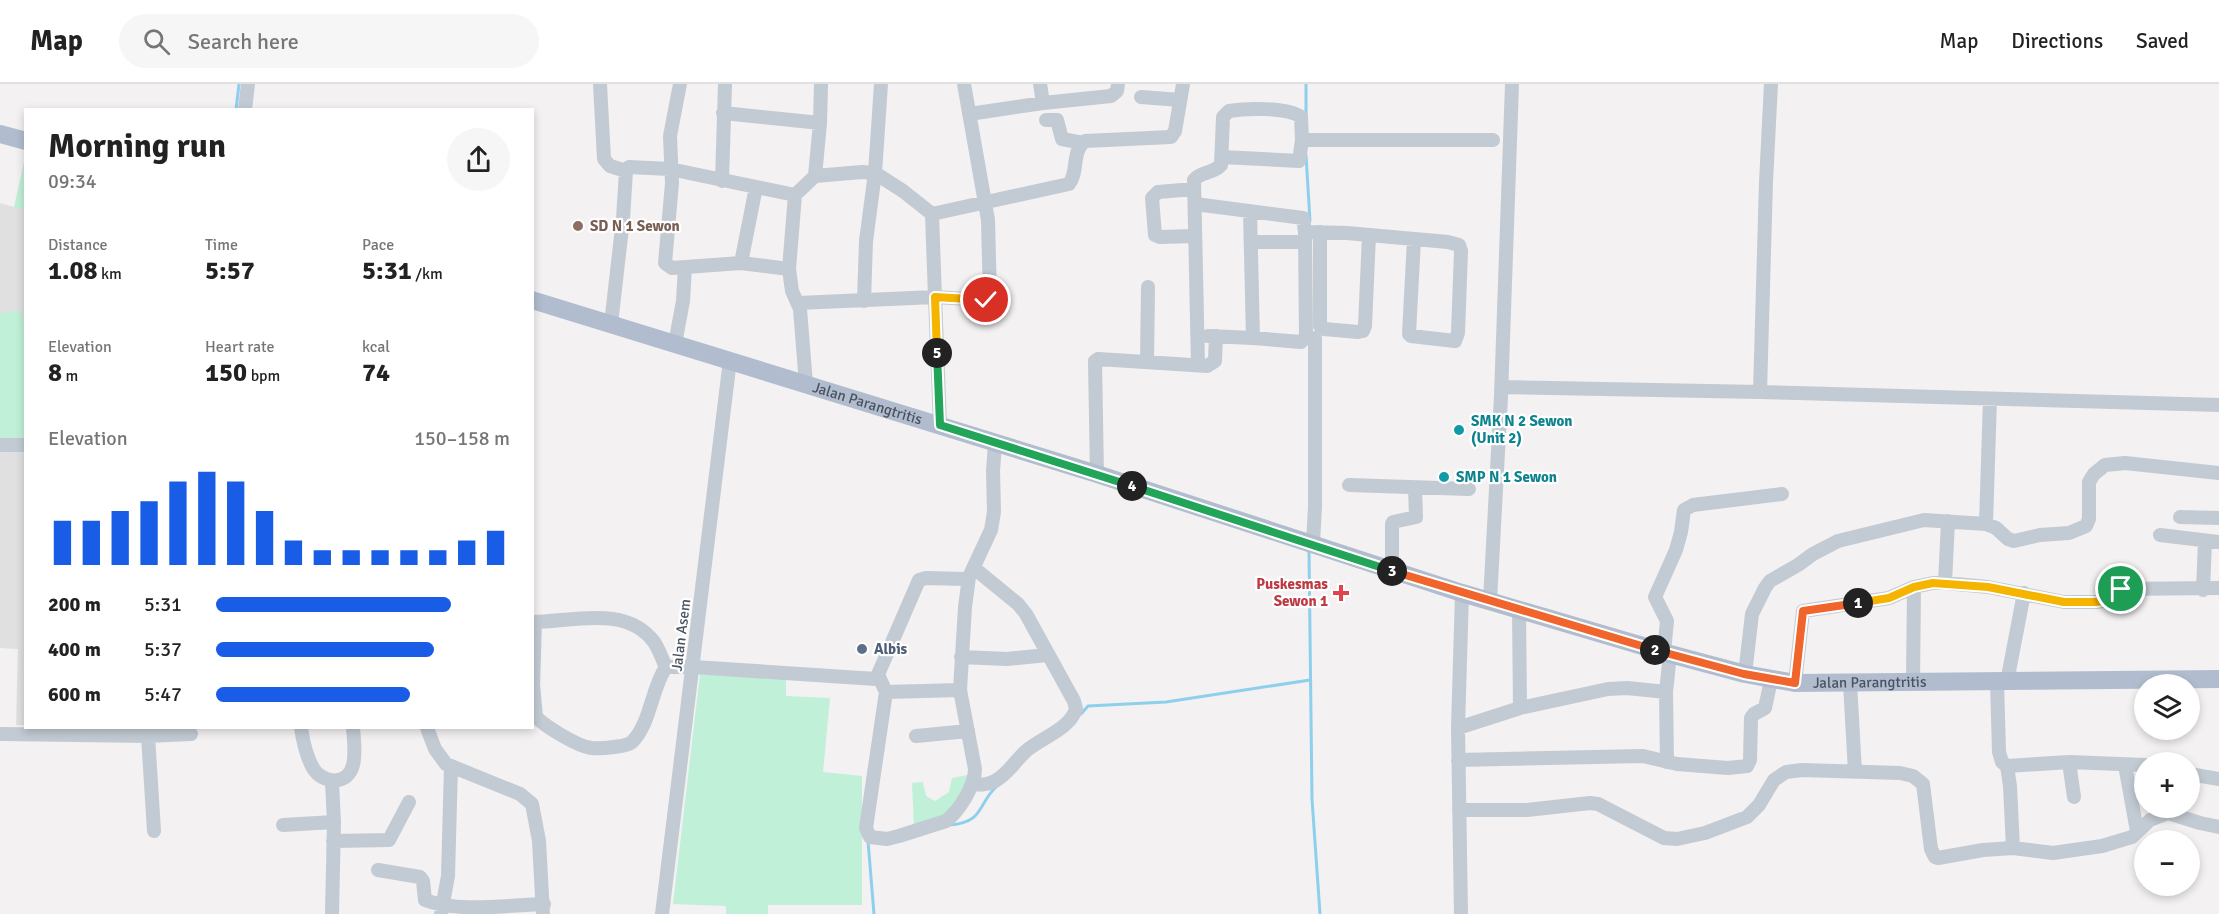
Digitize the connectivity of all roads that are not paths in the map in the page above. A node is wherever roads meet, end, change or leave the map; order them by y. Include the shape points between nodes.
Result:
1 (248, 84) edge
2 (600, 84) edge
3 (680, 84) edge
4 (725, 84) edge
5 (821, 84) edge
6 (881, 84) edge
7 (964, 84) edge
8 (1040, 84) edge
9 (1118, 84) edge
10 (1183, 84) edge
11 (1512, 84) edge
12 (1772, 84) edge
13 (1141, 96) dead end
14 (1180, 100) junction
15 (1043, 103) junction
16 (245, 108) edge
17 (723, 112) junction
18 (969, 114) junction
19 (1046, 120) dead end
20 (820, 123) junction
21 (0, 134) edge
22 (24, 140) edge
23 (1307, 140) junction
24 (1493, 140) dead end
25 (1083, 142) junction
26 (1222, 158) junction
27 (670, 169) junction
28 (626, 171) junction
29 (875, 173) junction
30 (815, 176) junction
31 (722, 181) junction
32 (756, 187) junction
33 (1194, 189) junction
34 (795, 195) junction
35 (986, 202) junction
36 (1195, 204) junction
37 (1250, 211) junction
38 (932, 214) junction
39 (1311, 234) junction
40 (1369, 235) junction
41 (1195, 236) junction
42 (1414, 239) junction
43 (1251, 242) junction
44 (741, 263) junction
45 (685, 267) junction
46 (789, 268) junction
47 (1148, 287) dead end
48 (935, 297) junction
49 (534, 301) edge
50 (864, 301) junction
51 (798, 303) junction
52 (611, 324) junction
53 (1198, 335) junction
54 (1216, 336) junction
55 (1253, 338) junction
56 (1315, 338) dead end
57 (675, 344) junction
58 (730, 360) junction
59 (1147, 361) junction
60 (1197, 365) junction
61 (806, 384) junction
62 (1502, 387) junction
63 (1760, 392) junction
64 (1990, 399) junction
65 (2219, 405) edge
66 (940, 425) junction
67 (995, 443) junction
68 (0, 445) edge
69 (24, 445) edge
70 (2219, 473) edge
71 (1098, 474) junction
72 (1348, 486) dead end
73 (1415, 488) junction
74 (1469, 489) dead end
75 (1782, 494) dead end
76 (2180, 517) dead end
77 (2219, 518) edge
78 (1948, 521) junction
79 (1986, 524) junction
80 (2160, 535) dead end
81 (2212, 542) edge
82 (1312, 544) junction
83 (1392, 571) junction
84 (972, 572) junction
85 (1945, 583) junction
86 (1914, 587) junction
87 (2219, 588) edge
88 (2203, 590) junction
89 (1462, 593) junction
90 (2024, 593) junction
91 (1490, 601) junction
92 (1519, 610) junction
93 (534, 622) edge
94 (1667, 653) junction
95 (1047, 655) junction
96 (961, 657) junction
97 (666, 667) junction
98 (694, 667) junction
99 (1744, 674) junction
100 (879, 677) junction
101 (1771, 680) junction
102 (2219, 680) edge
103 (1913, 682) junction
104 (2002, 682) junction
105 (1795, 683) junction
106 (1850, 683) junction
107 (960, 690) junction
108 (886, 692) junction
109 (1666, 692) junction
110 (534, 696) edge
111 (1520, 708) junction
112 (1458, 728) junction
113 (301, 729) edge
114 (354, 729) edge
115 (427, 729) edge
116 (968, 731) junction
117 (0, 734) edge
118 (191, 734) dead end
119 (148, 736) junction
120 (916, 736) dead end
121 (1458, 760) junction
122 (1667, 762) junction
123 (2069, 762) junction
124 (2125, 765) junction
125 (2134, 765) edge
126 (451, 766) junction
127 (2007, 766) junction
128 (1855, 772) junction
129 (2200, 776) edge
130 (2219, 779) edge
131 (332, 782) junction
132 (972, 784) junction
133 (2074, 797) dead end
134 (409, 802) dead end
135 (1459, 810) junction
136 (2154, 818) edge
137 (2188, 818) edge
138 (334, 822) junction
139 (283, 825) dead end
140 (2219, 827) edge
141 (2137, 830) edge
142 (2138, 830) edge
143 (154, 831) dead end
144 (2134, 833) edge
145 (333, 841) junction
146 (2013, 848) junction
147 (378, 870) dead end
148 (442, 909) edge
149 (544, 909) edge
150 (332, 914) edge
151 (662, 914) edge
152 (1461, 914) edge

1 - 16 street
2 - 28 street via 604,159 610,166
3 - 27 street via 670,136
4 - 17 street
5 - 20 street
6 - 29 street
7 - 18 street
8 - 15 street
9 - 15 street via 1111,96
10 - 14 street
11 - 62 street
12 - 63 street
13 - 14 street
14 - 25 street via 1171,136
15 - 18 street
17 - 20 street
17 - 31 street
18 - 35 street
19 - 25 street via 1057,120 1062,139
20 - 30 street
21 - 22 main road
23 - 24 street
23 - 26 street via 1298,161
23 - 26 street via 1301,117 1295,113 1228,111 1223,117
25 - 35 street via 1069,184
26 - 33 street via 1217,169 1196,177
27 - 28 street via 634,166
27 - 31 street
27 - 45 street via 671,206 664,258 668,266
28 - 52 street
29 - 30 street
29 - 38 street
29 - 50 street via 866,241
30 - 34 street
31 - 32 street
32 - 34 street
32 - 44 street
33 - 36 street
33 - 41 street via 1158,192 1152,198 1155,235
34 - 46 street
35 - 38 street
35 - 48 street via 990,298
36 - 37 street
36 - 41 street
37 - 39 street via 1301,216
37 - 43 street
38 - 48 street
39 - 40 street
39 - 40 street via 1320,326 1358,332 1365,326
39 - 43 street
39 - 55 street via 1306,337 1301,342
40 - 42 street
41 - 53 street
42 - 42 street via 1460,246 1455,341 1409,334
43 - 55 street
44 - 45 street
44 - 46 street
45 - 57 street
46 - 51 street
47 - 59 street
48 - 50 street
48 - 66 street
49 - 52 main road, Jalan Parangtritis
50 - 51 street
51 - 61 street
52 - 57 main road, Jalan Parangtritis
53 - 54 street
53 - 60 street
54 - 55 street
54 - 60 street via 1215,362
56 - 82 street
57 - 58 main road, Jalan Parangtritis
58 - 61 main road, Jalan Parangtritis
58 - 98 street, Jalan Asem
59 - 60 street
59 - 71 street via 1095,361
61 - 66 main road, Jalan Parangtritis
62 - 63 street
62 - 91 street
63 - 64 street
64 - 65 street
64 - 79 street
66 - 67 main road, Jalan Parangtritis
67 - 71 main road, Jalan Parangtritis
67 - 84 street via 993,520
68 - 69 street
70 - 79 street via 2125,463 2105,465 2090,482 2089,519 2080,530 2014,541
71 - 82 main road, Jalan Parangtritis
72 - 73 street
73 - 74 street
73 - 83 street via 1416,517 1392,524
75 - 94 street via 1684,510 1676,550 1655,597 1667,621
76 - 77 street
78 - 79 street
78 - 85 street
78 - 99 street via 1924,520 1838,541 1770,581 1752,614
80 - 81 street
81 - 88 street
82 - 83 main road, Jalan Parangtritis
83 - 89 main road, Jalan Parangtritis
84 - 95 street via 1018,604
84 - 96 street
84 - 100 street via 961,580 919,580
85 - 86 street
85 - 90 street
86 - 103 street
86 - 105 street via 1889,598 1803,611
87 - 88 street
88 - 90 street via 2115,589 2107,600 2087,603
89 - 91 main road, Jalan Parangtritis
89 - 112 street
90 - 104 street
91 - 92 main road, Jalan Parangtritis
92 - 94 main road, Jalan Parangtritis
92 - 111 street
93 - 97 street via 619,620 649,636
94 - 99 main road, Jalan Parangtritis
94 - 109 street
95 - 96 street via 1007,659
95 - 132 street via 1074,701 1074,715 1027,749 997,780 987,785
96 - 107 street
97 - 98 street
97 - 110 street via 633,741 623,746 583,746 548,727 536,717
98 - 100 street via 874,680
98 - 151 street, Jalan Asem
99 - 101 main road, Jalan Parangtritis
100 - 108 street
101 - 105 main road, Jalan Parangtritis
101 - 122 street via 1765,708 1750,718 1747,766
102 - 104 main road, Jalan Parangtritis
103 - 104 main road, Jalan Parangtritis
103 - 106 main road, Jalan Parangtritis
104 - 127 street via 1999,752
105 - 106 main road, Jalan Parangtritis
106 - 128 street
107 - 108 street
107 - 116 street
108 - 132 street via 866,822 870,837 887,839 946,821
109 - 111 street via 1616,688
109 - 122 street
111 - 112 street
112 - 121 street
113 - 131 street via 312,767
114 - 131 street via 351,771
115 - 126 street via 435,749
116 - 120 street
116 - 132 street via 975,769
117 - 119 street
118 - 119 street
119 - 143 street
121 - 122 street via 1610,755
121 - 135 street
123 - 124 street
123 - 127 street
123 - 133 street
124 - 125 street
124 - 141 street
126 - 148 street via 448,876
126 - 149 street via 520,794 532,804
127 - 146 street
128 - 135 street via 1786,772 1774,780 1747,818 1705,833 1671,839 1594,803 1527,810
128 - 146 street via 1900,773 1920,781 1935,857
129 - 130 street
131 - 138 street
134 - 145 street via 389,840
135 - 152 street
136 - 142 street
137 - 140 street
138 - 139 street
138 - 145 street
144 - 146 street via 2124,840 2072,851
145 - 150 street
147 - 148 street via 420,877 425,900
148 - 149 street

